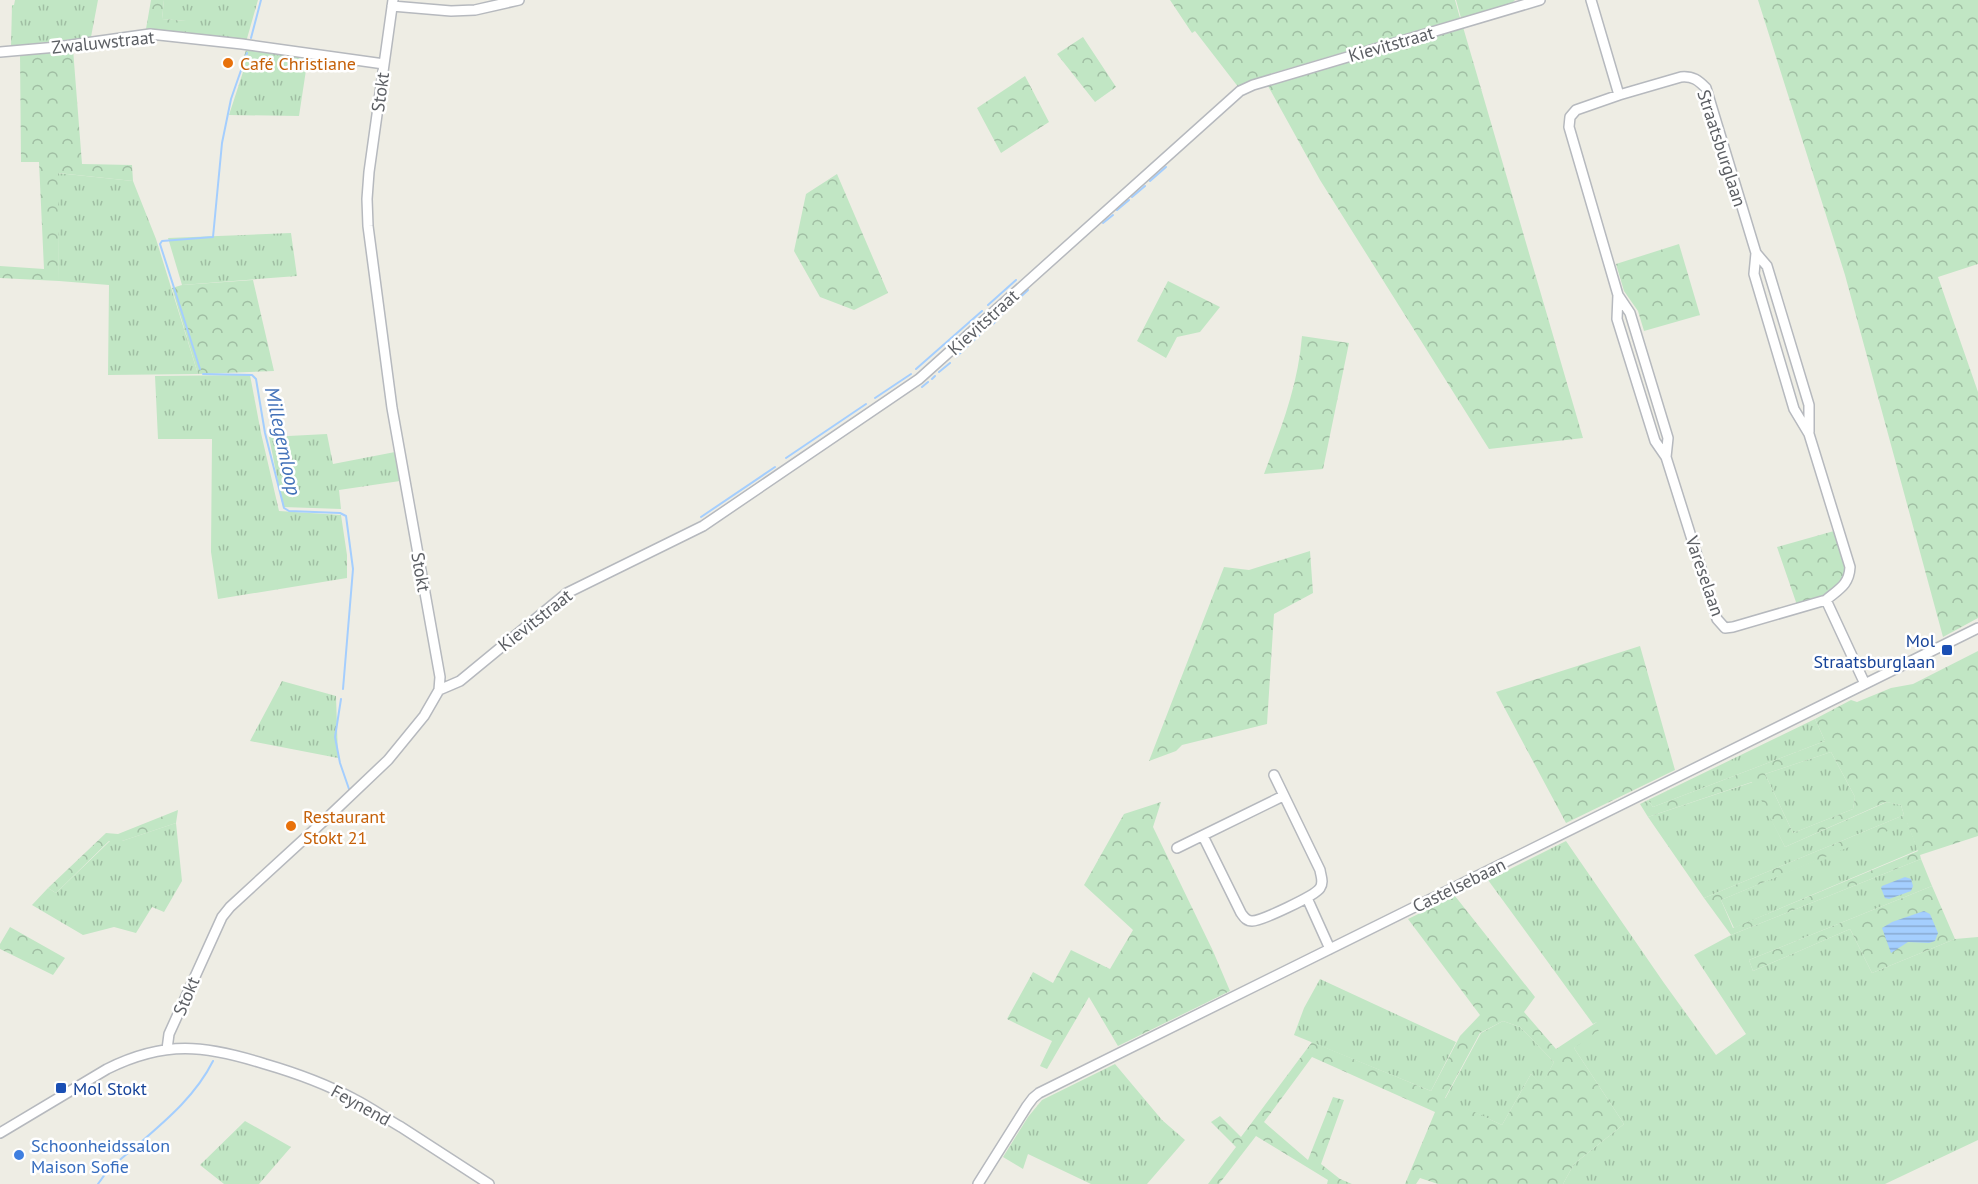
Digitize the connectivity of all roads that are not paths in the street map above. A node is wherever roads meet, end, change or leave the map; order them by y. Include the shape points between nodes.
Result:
1 (519, 0) edge
2 (1540, 0) edge
3 (1591, 0) edge
4 (1523, 2) edge
5 (392, 3) edge
6 (0, 52) edge
7 (384, 64) junction
8 (1619, 95) junction
9 (1755, 254) junction
10 (1617, 295) junction
11 (1809, 434) junction
12 (1666, 457) junction
13 (1826, 600) junction
14 (1978, 628) edge
15 (1865, 684) junction
16 (439, 690) junction
17 (1274, 775) dead end
18 (1284, 796) junction
19 (1203, 836) junction
20 (1177, 848) dead end
21 (1307, 898) junction
22 (1330, 949) junction
23 (167, 1049) junction
24 (0, 1133) edge
25 (489, 1184) edge
26 (978, 1184) edge

1 - 5 street via 451,11
2 - 4 street, Kievitstraat
3 - 8 street
4 - 16 street, Kievitstraat via 1240,92 919,379 703,526 567,593 460,681
5 - 7 street, Stokt
6 - 7 street, Zwaluwstraat via 150,34
7 - 16 street, Stokt via 369,172 368,226 392,408 440,677
8 - 9 street, Straatsburglaan via 1689,76 1706,88
8 - 10 street, Vareselaan via 1576,110 1569,127
9 - 11 street, Straatsburglaan via 1754,274 1794,409
9 - 11 street, Straatsburglaan via 1767,266 1809,405
10 - 12 street, Vareselaan via 1617,319 1655,441
10 - 12 street, Vareselaan via 1630,314 1668,438
11 - 13 street, Straatsburglaan via 1850,567 1850,578
12 - 13 street, Vareselaan via 1717,619 1725,628
13 - 15 street
14 - 15 street, Castelsebaan
15 - 22 street, Castelsebaan
16 - 23 street, Stokt via 424,716 387,760 230,906 169,1034
17 - 18 street
18 - 19 street
18 - 21 street via 1320,870 1319,890
19 - 20 street
19 - 21 street via 1245,920 1263,918
21 - 22 street
22 - 26 street, Castelsebaan via 1033,1098
23 - 24 street, Feynend via 136,1056 107,1069
23 - 25 street, Feynend via 221,1052 303,1076 369,1107

